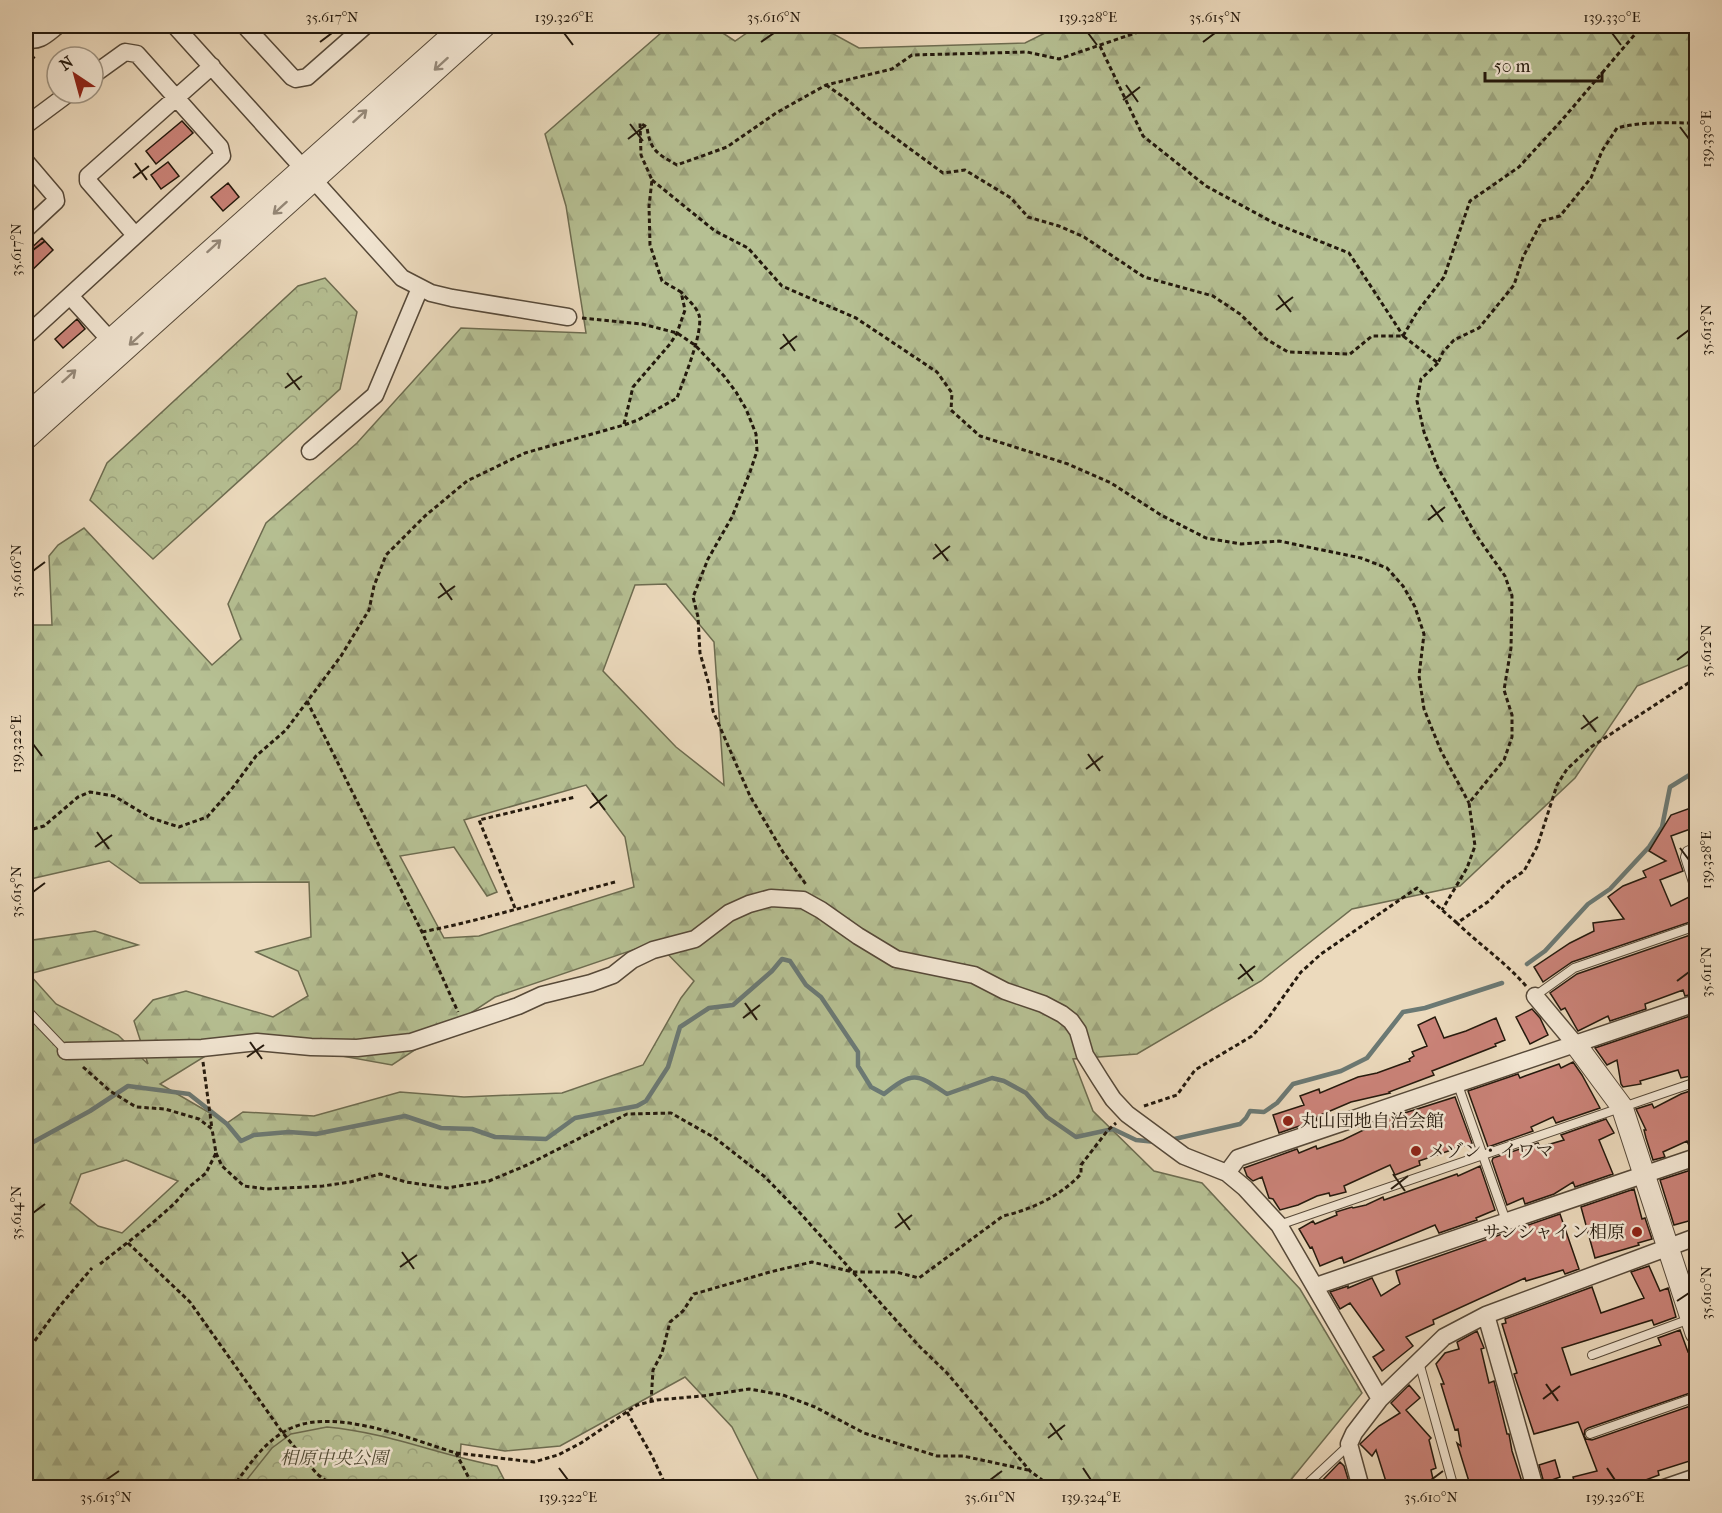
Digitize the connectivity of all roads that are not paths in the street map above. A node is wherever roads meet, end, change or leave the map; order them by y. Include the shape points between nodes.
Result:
1 (57, 26) edge
2 (176, 26) edge
3 (246, 26) edge
4 (365, 26) edge
5 (462, 26) edge
6 (485, 26) edge
7 (26, 38) edge
8 (105, 66) edge
9 (212, 66) junction
10 (177, 98) junction
11 (53, 105) edge
12 (26, 126) edge
13 (26, 162) edge
14 (307, 174) junction
15 (26, 229) edge
16 (135, 235) junction
17 (420, 288) junction
18 (70, 296) junction
19 (568, 316) road end
20 (26, 336) edge
21 (110, 340) junction
22 (26, 415) edge
23 (26, 439) edge
24 (310, 451) dead end
25 (1696, 847) edge
26 (1696, 892) edge
27 (1696, 926) edge
28 (1535, 996) joint
29 (1696, 1003) edge
30 (26, 1009) edge
31 (1576, 1045) junction
32 (66, 1051) joint
33 (1696, 1082) edge
34 (1458, 1085) junction
35 (1622, 1107) junction
36 (1483, 1155) junction
37 (1696, 1157) edge
38 (1227, 1173) junction
39 (1646, 1174) junction
40 (1506, 1221) junction
41 (1279, 1225) junction
42 (1696, 1237) edge
43 (1669, 1246) junction
44 (1316, 1287) junction
45 (1486, 1315) junction
46 (1695, 1323) edge
47 (1592, 1354) dead end
48 (1419, 1362) junction
49 (1696, 1397) edge
50 (1380, 1399) junction
51 (1590, 1434) dead end
52 (1349, 1444) junction
53 (1696, 1477) edge
54 (1303, 1488) edge
55 (1361, 1488) edge
56 (1454, 1488) edge
57 (1535, 1488) edge
58 (1664, 1488) edge

1 - 7 street via 39,39
2 - 9 street
3 - 4 street via 296,79 307,77
14 -> 5 street
6 -> 14 street
8 - 10 street via 125,52 133,52
9 - 10 street
9 - 14 street
10 - 16 street via 220,147 222,156
10 - 16 street via 88,176 88,181
11 - 12 street
13 - 15 street via 56,201
14 - 17 street via 402,278
21 -> 14 street
14 -> 23 street
16 - 18 street
17 - 19 street via 452,298
17 - 24 street via 375,395
18 - 20 street
18 - 21 street
22 -> 21 street
25 - 26 lane via 1685,856
27 - 28 lane via 1574,968
28 - 31 street
29 - 31 street
30 - 32 lane
31 - 34 street
31 - 35 street
32 - 38 street via 202,1048 257,1042 357,1048 411,1042 542,995 613,975 652,951 695,939 729,913 749,904 787,898 802,900 821,910 896,959 974,975 1062,1014 1078,1031 1085,1054 1127,1114 1182,1154
33 - 35 lane
34 - 36 lane
34 - 38 street via 1238,1158
35 - 36 lane
35 - 39 street
36 - 40 lane
36 - 41 lane
37 - 39 street
38 - 41 street
39 - 40 street
39 - 43 street
40 - 44 street
41 - 44 street
42 - 43 street
43 - 45 street
43 - 46 street
44 - 50 street
45 - 48 street via 1444,1337
45 - 57 street
46 - 47 lane
48 - 50 street
48 - 56 lane
49 - 51 lane
50 - 52 street
52 - 54 lane
52 - 55 street
53 - 58 street

